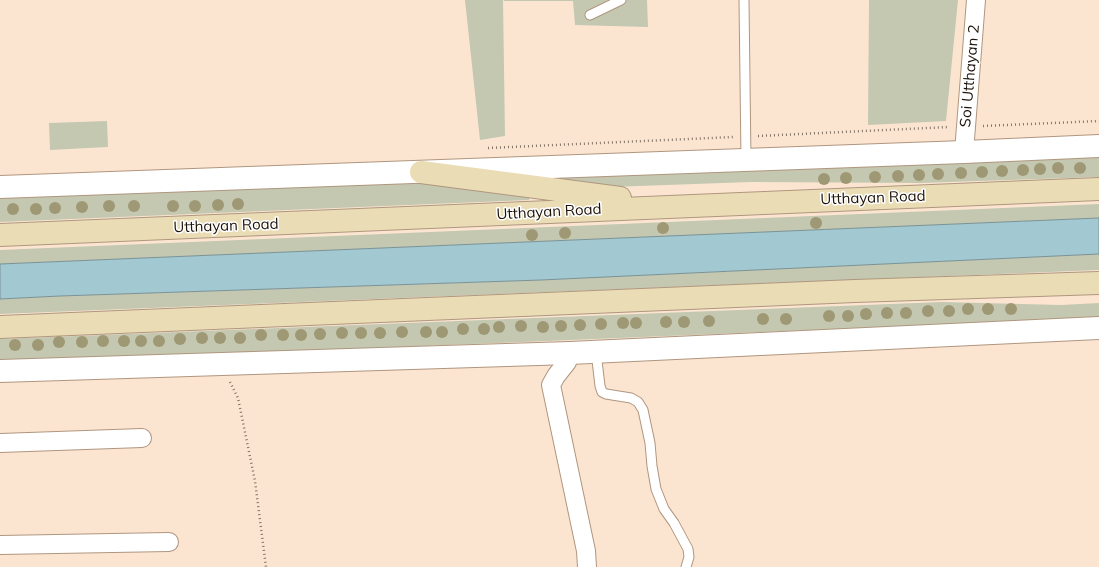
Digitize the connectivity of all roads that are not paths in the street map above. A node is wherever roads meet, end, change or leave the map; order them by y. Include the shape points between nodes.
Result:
1 (621, 0) edge
2 (744, 0) edge
3 (976, 0) edge
4 (590, 15) dead end
5 (1099, 146) edge
6 (964, 152) junction
7 (746, 160) junction
8 (421, 172) junction
9 (0, 187) edge
10 (1099, 189) edge
11 (679, 206) junction
12 (0, 235) edge
13 (1099, 283) edge
14 (0, 327) edge
15 (1099, 328) edge
16 (596, 352) junction
17 (570, 353) junction
18 (0, 371) edge
19 (142, 438) dead end
20 (0, 442) edge
21 (169, 542) dead end
22 (0, 544) edge
23 (587, 567) edge
24 (686, 567) edge

1 - 4 lane
2 - 7 lane
3 - 6 street, Soi Utthayan 2
5 - 6 street
6 - 7 street
7 - 8 street
8 - 9 street
8 - 11 main road
10 - 11 main road, Utthayan Road
11 - 12 main road, Utthayan Road
13 - 14 main road
15 - 16 street
16 - 17 street
16 - 24 lane via 602,392 631,398 638,402 643,410 656,489 664,509 688,549
17 - 18 street
17 - 23 street via 552,385
19 - 20 street
21 - 22 street

